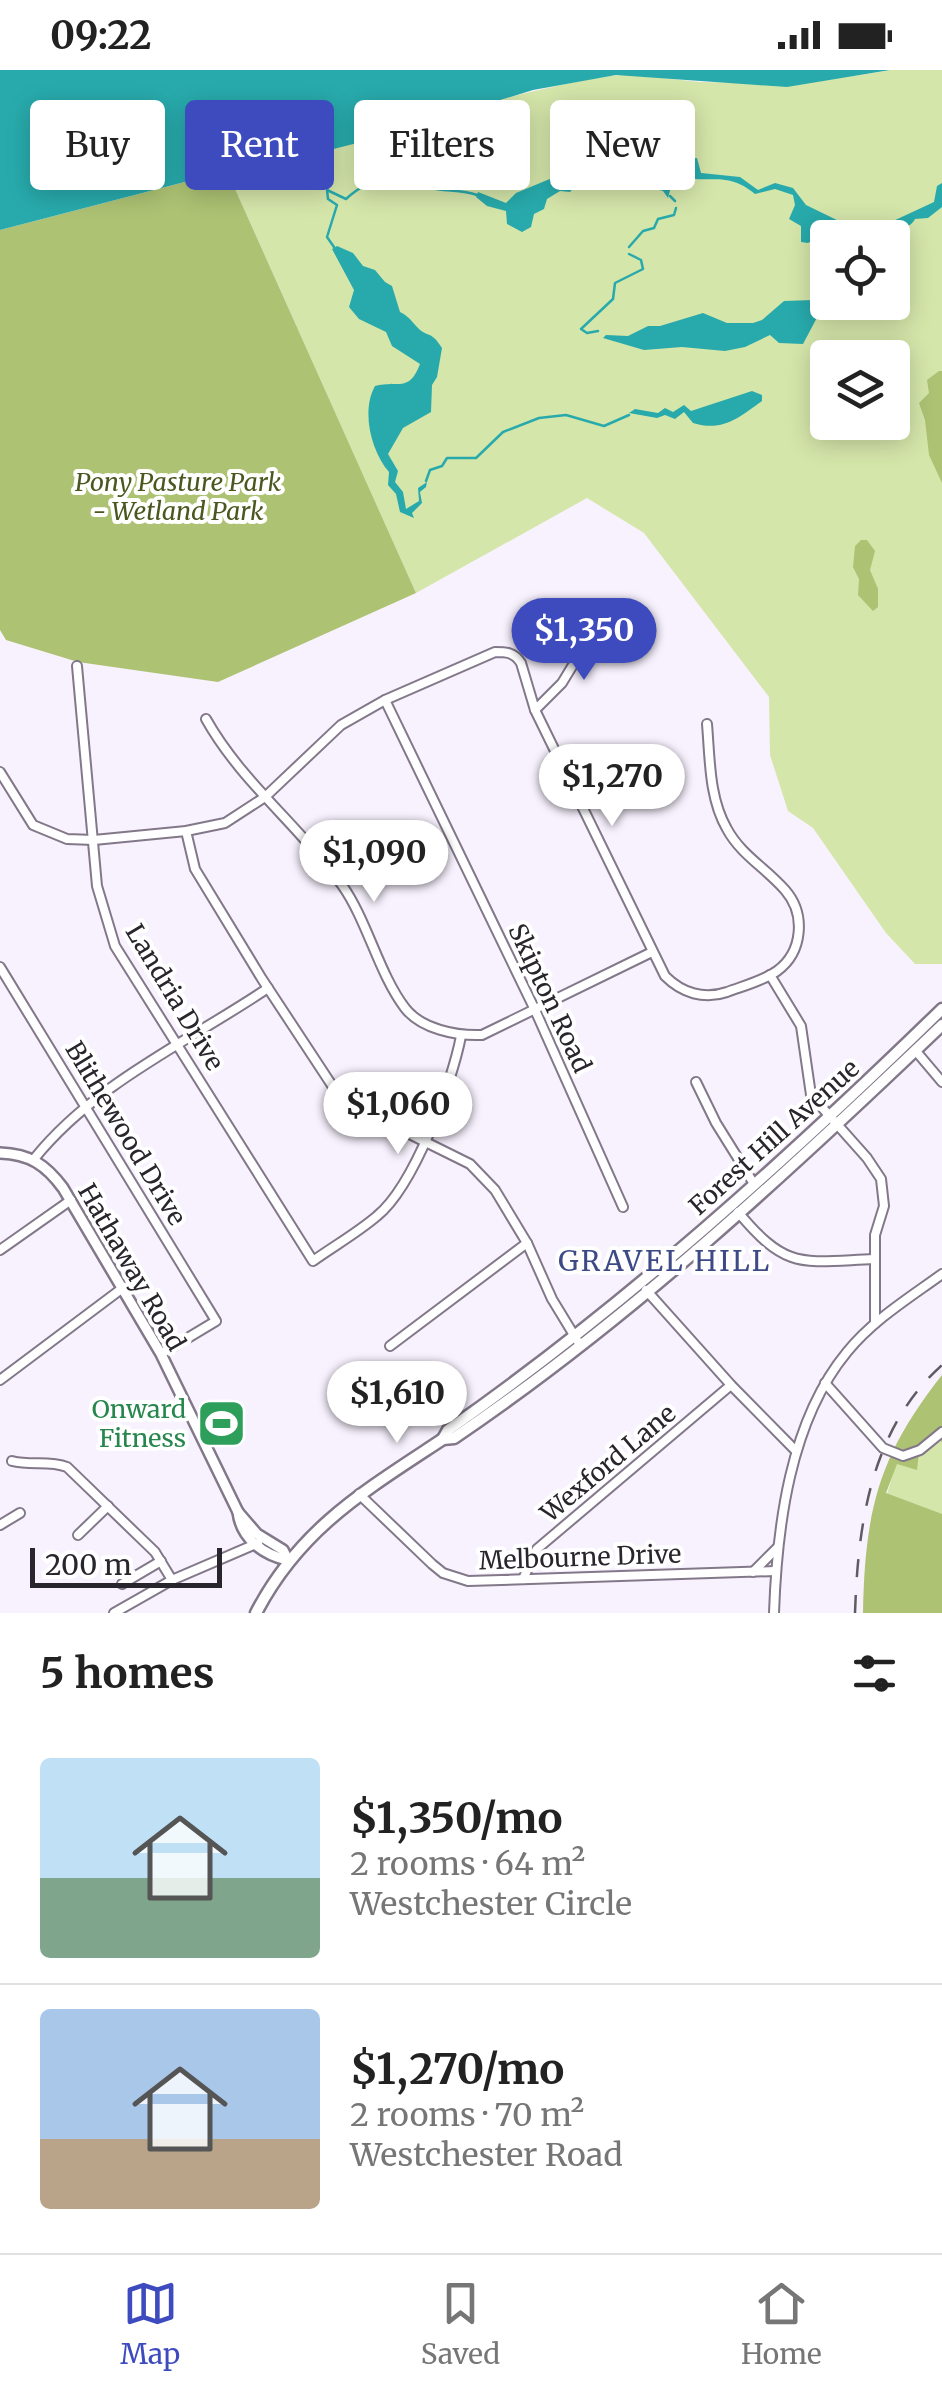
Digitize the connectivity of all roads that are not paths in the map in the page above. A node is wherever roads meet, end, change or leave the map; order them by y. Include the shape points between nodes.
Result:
1 (596, 627) dead end
2 (77, 666) dead end
3 (385, 700) junction
4 (535, 710) junction
5 (206, 719) dead end
6 (707, 724) dead end
7 (0, 772) edge
8 (265, 797) junction
9 (186, 832) junction
10 (94, 840) junction
11 (652, 952) junction
12 (0, 967) edge
13 (770, 975) junction
14 (268, 988) junction
15 (535, 1010) junction
16 (942, 1010) edge
17 (942, 1025) edge
18 (460, 1036) junction
19 (178, 1044) junction
20 (915, 1050) junction
21 (696, 1082) dead end
22 (942, 1082) edge
23 (86, 1105) junction
24 (833, 1121) junction
25 (425, 1143) junction
26 (0, 1154) edge
27 (34, 1159) junction
28 (754, 1184) junction
29 (71, 1200) junction
30 (623, 1206) dead end
31 (738, 1212) junction
32 (528, 1243) junction
33 (0, 1250) edge
34 (874, 1259) junction
35 (942, 1274) edge
36 (124, 1287) junction
37 (643, 1287) junction
38 (875, 1324) junction
39 (577, 1341) junction
40 (390, 1346) dead end
41 (161, 1354) junction
42 (0, 1380) edge
43 (826, 1383) junction
44 (731, 1385) junction
45 (942, 1432) edge
46 (796, 1450) junction
47 (12, 1461) dead end
48 (359, 1494) junction
49 (108, 1506) junction
50 (20, 1513) dead end
51 (0, 1525) edge
52 (78, 1535) dead end
53 (260, 1542) junction
54 (778, 1546) junction
55 (288, 1560) junction
56 (161, 1561) junction
57 (775, 1571) junction
58 (752, 1572) junction
59 (523, 1579) junction
60 (172, 1580) junction
61 (122, 1584) dead end
62 (114, 1613) edge
63 (256, 1613) edge
64 (774, 1613) edge

1 - 4 street via 562,684
2 - 10 street, Landria Drive
3 - 4 street via 507,652 517,656
3 - 8 street via 340,725
3 - 15 street, Skipton Road
4 - 11 street
5 - 8 street via 226,756
6 - 13 street via 714,797 725,827 787,892 797,915 800,936 790,958
7 - 10 street via 33,825 67,839
8 - 9 street via 224,823
8 - 18 street via 344,888 406,1009
9 - 10 street
9 - 14 street via 195,869
10 - 19 street, Landria Drive via 97,886 115,946
11 - 13 street via 671,982 705,997
11 - 15 street
12 - 23 street, Blithewood Drive
13 - 24 street via 801,1026 811,1095
14 - 19 street
14 - 25 street via 335,1090
15 - 18 street via 482,1034
15 - 30 street, Skipton Road
16 - 24 main road, Forest Hill Avenue
17 - 20 main road, Forest Hill Avenue
18 - 25 street
19 - 23 street
19 - 25 street, Landria Drive via 313,1260 380,1214
20 - 22 street
20 - 24 main road, Forest Hill Avenue
21 - 28 street
23 - 27 street
23 - 41 street, Blithewood Drive via 216,1321
24 - 28 main road, Forest Hill Avenue
24 - 31 main road, Forest Hill Avenue
24 - 34 street via 881,1179 884,1206
25 - 32 street via 470,1164
26 - 27 street
27 - 29 street, Hathaway Road
28 - 37 main road, Forest Hill Avenue
29 - 33 street
29 - 36 street, Hathaway Road
31 - 34 street via 780,1254 810,1262
31 - 37 main road, Forest Hill Avenue
32 - 39 street
32 - 40 street
34 - 38 street
35 - 38 street
36 - 41 street, Hathaway Road
36 - 42 street
37 - 39 main road, Forest Hill Avenue
37 - 44 street
38 - 43 street
39 - 48 main road, Forest Hill Avenue
41 - 53 street, Hathaway Road via 239,1522
43 - 45 street via 883,1448 903,1456
43 - 46 street
44 - 46 street
44 - 59 street, Wexford Lane via 536,1549
46 - 54 street
47 - 49 street via 67,1467
48 - 55 main road, Forest Hill Avenue
48 - 59 street, Melbourne Drive via 443,1572 468,1581
49 - 52 street
49 - 56 street
50 - 51 street
53 - 55 street
53 - 60 street
54 - 57 street
54 - 58 street
55 - 63 main road, Forest Hill Avenue
56 - 60 street
56 - 61 street
57 - 58 street, Melbourne Drive
57 - 64 street
58 - 59 street, Melbourne Drive
60 - 62 street

